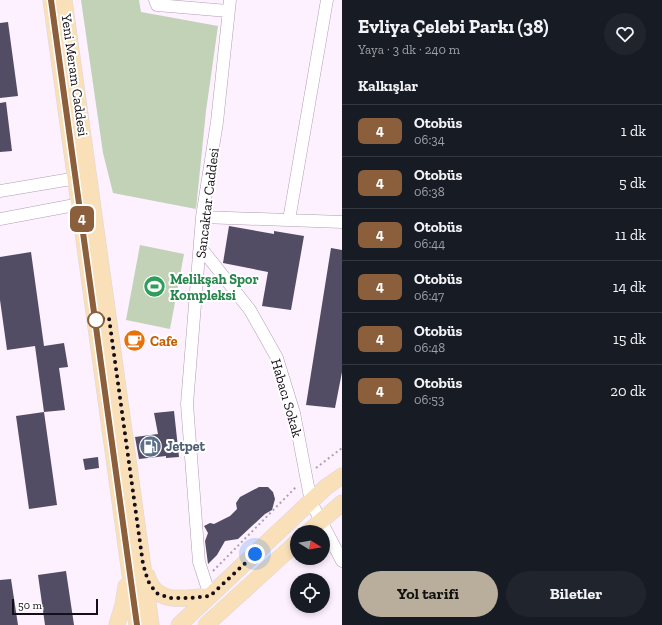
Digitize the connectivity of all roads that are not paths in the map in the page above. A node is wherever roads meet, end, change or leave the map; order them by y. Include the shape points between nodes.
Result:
1 (51, 0) edge
2 (64, 0) edge
3 (155, 0) edge
4 (327, 0) edge
5 (229, 6) edge
6 (77, 178) junction
7 (0, 191) edge
8 (80, 204) junction
9 (202, 217) junction
10 (0, 219) edge
11 (289, 220) junction
12 (342, 222) edge
13 (201, 248) junction
14 (342, 476) edge
15 (311, 502) junction
16 (342, 504) edge
17 (321, 520) junction
18 (316, 525) edge
19 (290, 549) edge
20 (342, 561) edge
21 (135, 564) junction
22 (210, 596) junction
23 (211, 622) edge
24 (117, 625) edge
25 (137, 625) edge
26 (151, 625) edge
27 (178, 625) edge

1 - 6 main road, Yeni Meram Caddesi
2 - 21 main road, Yeni Meram Caddesi
3 - 5 street via 157,6
4 - 11 street
5 - 9 street, Sancaktar Caddesi via 217,122
6 - 7 street
6 - 8 main road, Yeni Meram Caddesi
8 - 10 street
8 - 21 main road, Yeni Meram Caddesi
9 - 11 street
9 - 13 street, Sancaktar Caddesi
11 - 12 street
13 - 15 street, Habacı Sokak via 250,310 277,358 294,413
13 - 22 street, Sancaktar Caddesi via 188,404 199,562
14 - 15 main road
15 - 17 street, Habacı Sokak
15 - 22 main road
16 - 17 main road
17 - 18 main road
17 - 20 street, Habacı Sokak
19 - 23 main road
21 - 22 main road via 156,593 170,598
21 - 24 main road
21 - 25 main road, Yeni Meram Caddesi
21 - 26 main road, Yeni Meram Caddesi
22 - 27 main road

